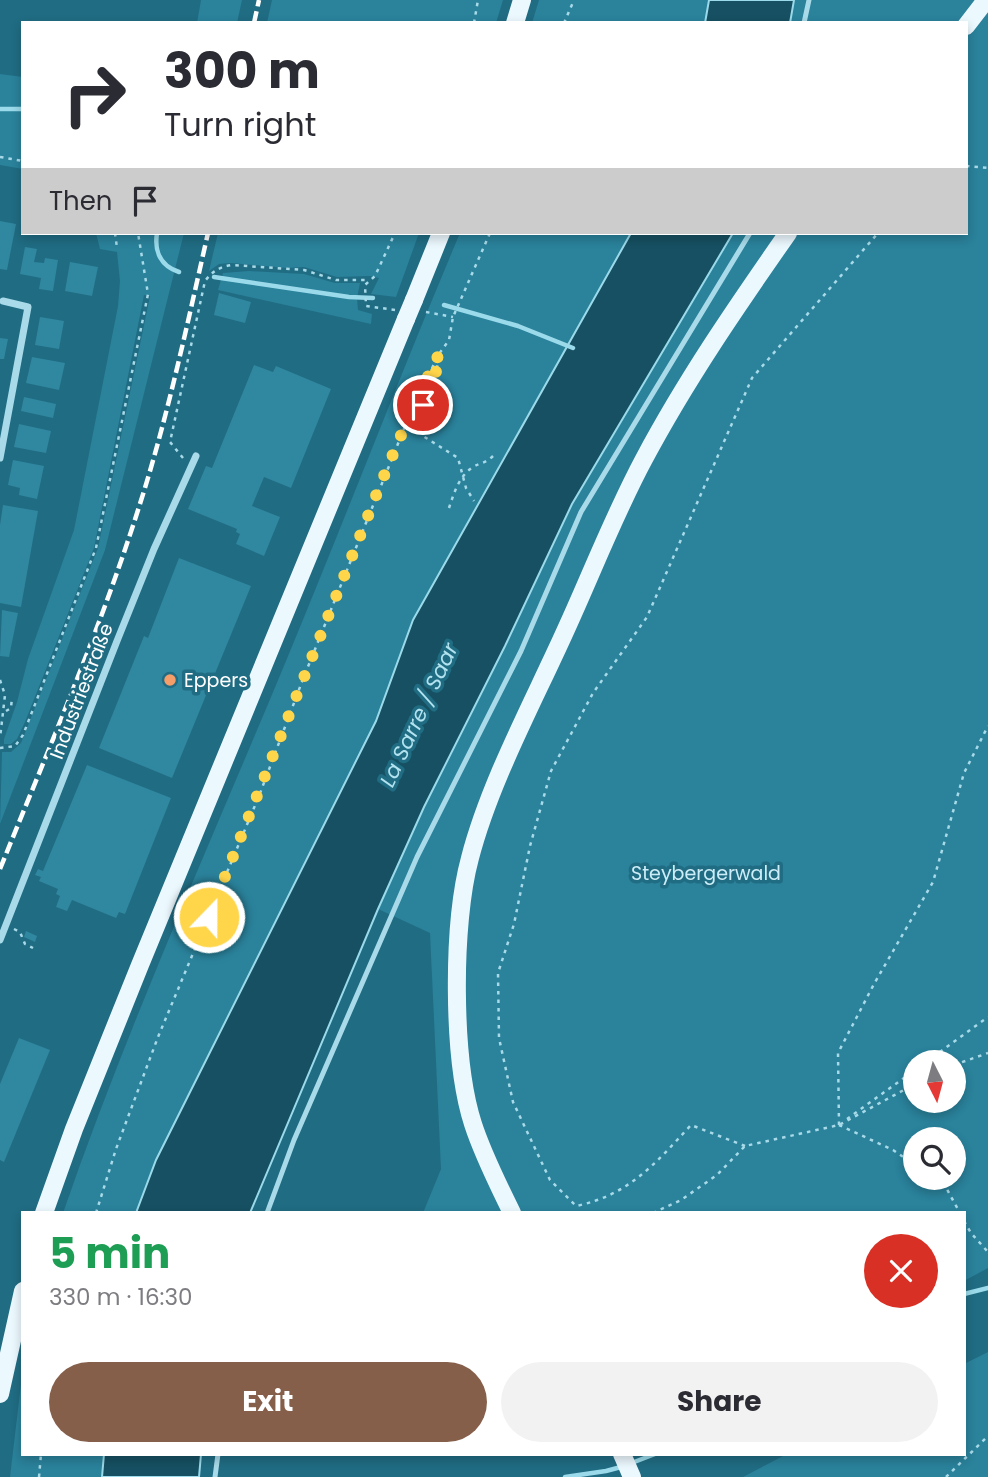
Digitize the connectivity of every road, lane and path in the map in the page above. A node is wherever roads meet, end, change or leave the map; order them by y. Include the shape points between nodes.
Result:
1 (478, 0) edge
2 (522, 0) edge
3 (574, 0) edge
4 (809, 0) edge
5 (986, 0) edge
6 (474, 21) edge
7 (516, 21) edge
8 (565, 21) edge
9 (804, 21) edge
10 (968, 23) edge
11 (0, 158) edge
12 (21, 161) edge
13 (968, 166) edge
14 (988, 168) edge
15 (115, 235) edge
16 (138, 235) edge
17 (394, 235) edge
18 (439, 235) edge
19 (489, 235) edge
20 (749, 235) edge
21 (787, 235) edge
22 (876, 235) edge
23 (117, 248) dead end
24 (369, 280) junction
25 (3, 301) dead end
26 (379, 309) dead end
27 (436, 313) dead end
28 (453, 317) junction
29 (439, 354) junction
30 (196, 456) dead end
31 (493, 456) dead end
32 (0, 458) edge
33 (189, 471) junction
34 (463, 476) junction
35 (474, 501) dead end
36 (449, 508) dead end
37 (0, 680) edge
38 (12, 697) dead end
39 (4, 712) junction
40 (988, 726) edge
41 (0, 738) edge
42 (0, 748) edge
43 (6, 925) junction
44 (0, 940) edge
45 (33, 948) dead end
46 (988, 1017) edge
47 (943, 1050) edge
48 (988, 1053) edge
49 (966, 1061) edge
50 (903, 1079) edge
51 (903, 1090) edge
52 (839, 1125) junction
53 (745, 1146) junction
54 (903, 1157) edge
55 (947, 1190) edge
56 (45, 1211) edge
57 (97, 1211) edge
58 (268, 1211) edge
59 (511, 1211) edge
60 (657, 1211) edge
61 (959, 1211) edge
62 (966, 1224) edge
63 (988, 1252) edge
64 (21, 1300) edge
65 (0, 1393) edge
66 (988, 1436) edge
67 (41, 1456) edge
68 (218, 1456) edge
69 (622, 1456) edge
70 (39, 1477) edge
71 (215, 1477) edge
72 (632, 1477) edge
73 (946, 1477) edge

1 - 6 path
2 - 7 main road
3 - 8 path
4 - 9 lane
5 - 10 main road
11 - 12 path
13 - 14 path
15 - 23 path
16 - 42 path via 148,294 96,548 23,735 15,746
17 - 24 path
18 - 56 main road, bridge via 99,1066
19 - 28 path
20 - 58 lane via 581,512 521,651 417,857
21 - 59 main road via 712,345 619,508 486,806 469,860 458,961 461,1071 473,1125
22 - 53 path via 751,378 647,617 593,693 551,771 498,973 499,1038 513,1102 550,1180 576,1206 626,1188 691,1125
24 - 26 path via 366,306
24 - 33 path via 336,280 304,270 232,265 212,272 205,281 170,442
25 - 32 street via 28,307 8,393
27 - 28 path
28 - 29 path via 449,340
29 - 34 path via 418,421 423,436 458,458
29 - 57 path via 376,495 259,796 158,1037
30 - 33 street, Industriestraße
31 - 34 path
33 - 43 street, Industriestraße
34 - 35 path
34 - 36 path
37 - 39 path
38 - 39 path via 11,708
39 - 41 path
40 - 52 path via 964,773 933,882 838,1053
43 - 44 street, Industriestraße
43 - 45 path via 20,932 25,944
46 - 47 path
48 - 49 path
50 - 52 path
51 - 52 path
52 - 53 path
52 - 54 path
53 - 60 path via 717,1175
55 - 61 path
62 - 63 path
64 - 65 main road
66 - 73 path
67 - 70 path
68 - 71 lane
69 - 72 main road

